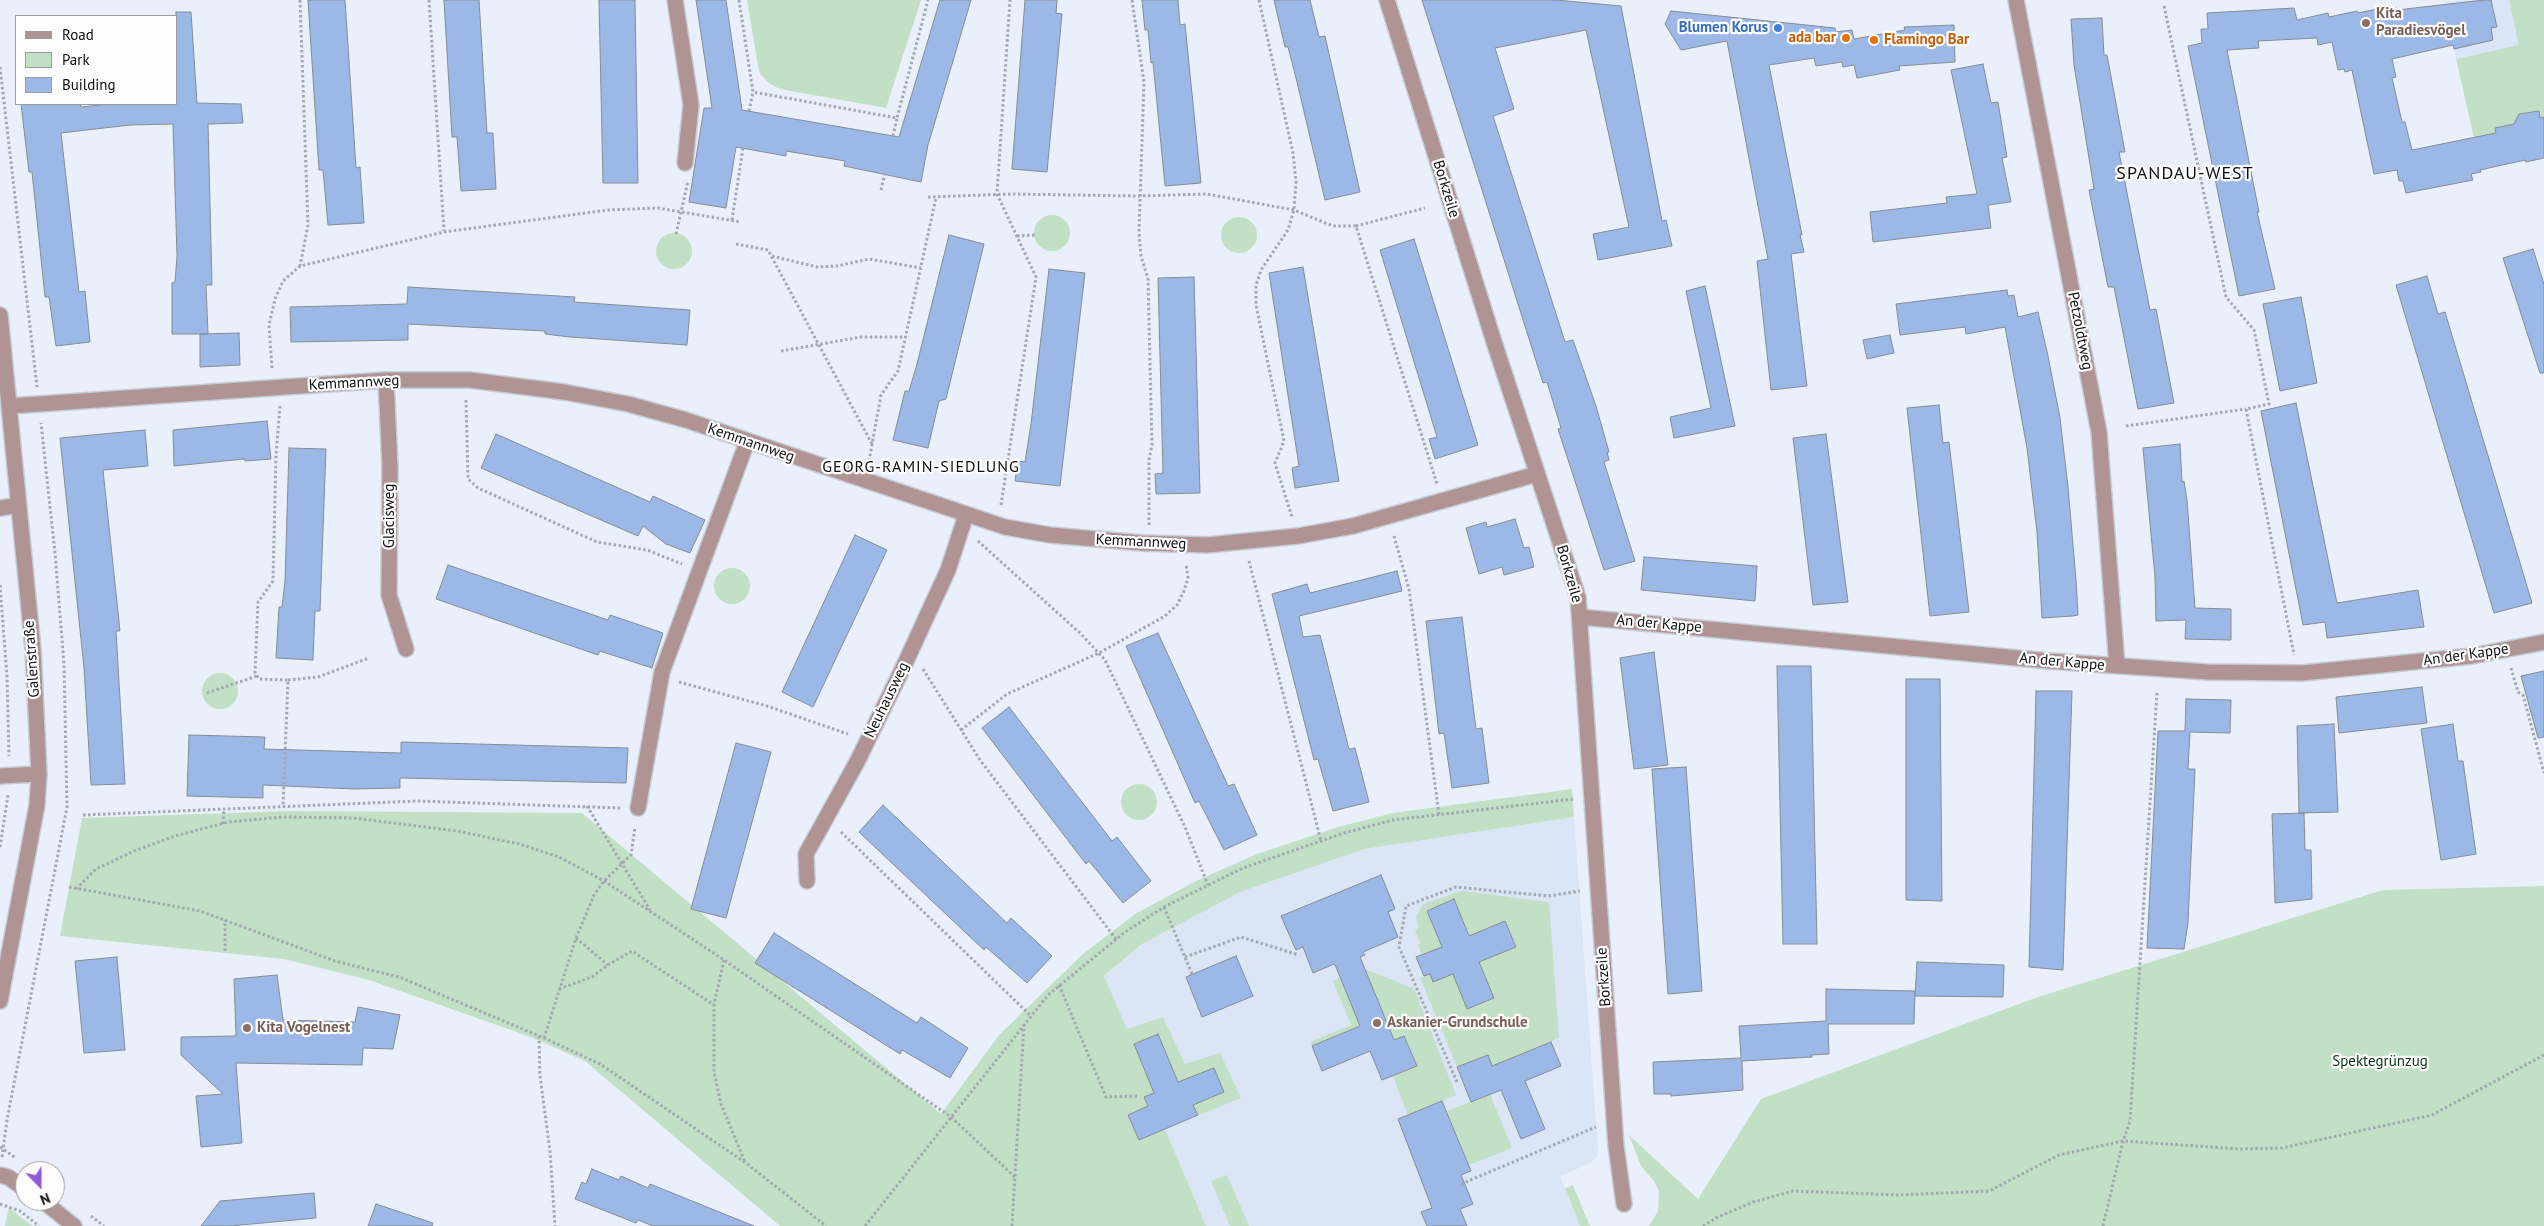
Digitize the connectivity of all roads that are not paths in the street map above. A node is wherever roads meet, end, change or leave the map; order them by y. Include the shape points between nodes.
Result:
1 (675, 0) edge
2 (1387, 0) edge
3 (2016, 0) edge
4 (685, 163) road end
5 (0, 315) edge
6 (386, 380) junction
7 (10, 406) junction
8 (747, 442) junction
9 (1537, 474) junction
10 (20, 505) junction
11 (0, 508) edge
12 (966, 516) junction
13 (1580, 617) junction
14 (2544, 642) edge
15 (406, 649) dead end
16 (2117, 666) junction
17 (39, 774) junction
18 (4, 776) edge
19 (638, 808) road end
20 (807, 881) dead end
21 (0, 1001) edge
22 (1, 1170) edge
23 (15, 1182) edge
24 (1624, 1204) dead end
25 (55, 1211) edge
26 (74, 1226) edge

1 - 4 street via 691,104
2 - 9 street, Borkzeile
3 - 16 street, Petzoldtweg via 2099,432
5 - 7 street, Galenstraße
6 - 7 street, Kemmannweg
6 - 8 street, Kemmannweg via 470,380 564,392 628,404
6 - 15 street, Glacisweg via 390,467 389,595
7 - 10 street, Galenstraße
8 - 12 street, Kemmannweg
8 - 19 street via 662,677
9 - 12 street, Kemmannweg via 1353,526 1298,536 1206,545 1142,544 1050,535
9 - 13 street, Borkzeile via 1578,597
10 - 11 street
10 - 17 street, Galenstraße
12 - 20 street, Neuhausweg via 948,570 902,670 857,762 806,854
13 - 16 street, An der Kappe
13 - 24 street, Borkzeile via 1616,1146
14 - 16 street, An der Kappe via 2472,656 2302,673 2208,672
17 - 18 street
17 - 21 street, Galenstraße via 37,805
22 - 23 street
25 - 26 street

